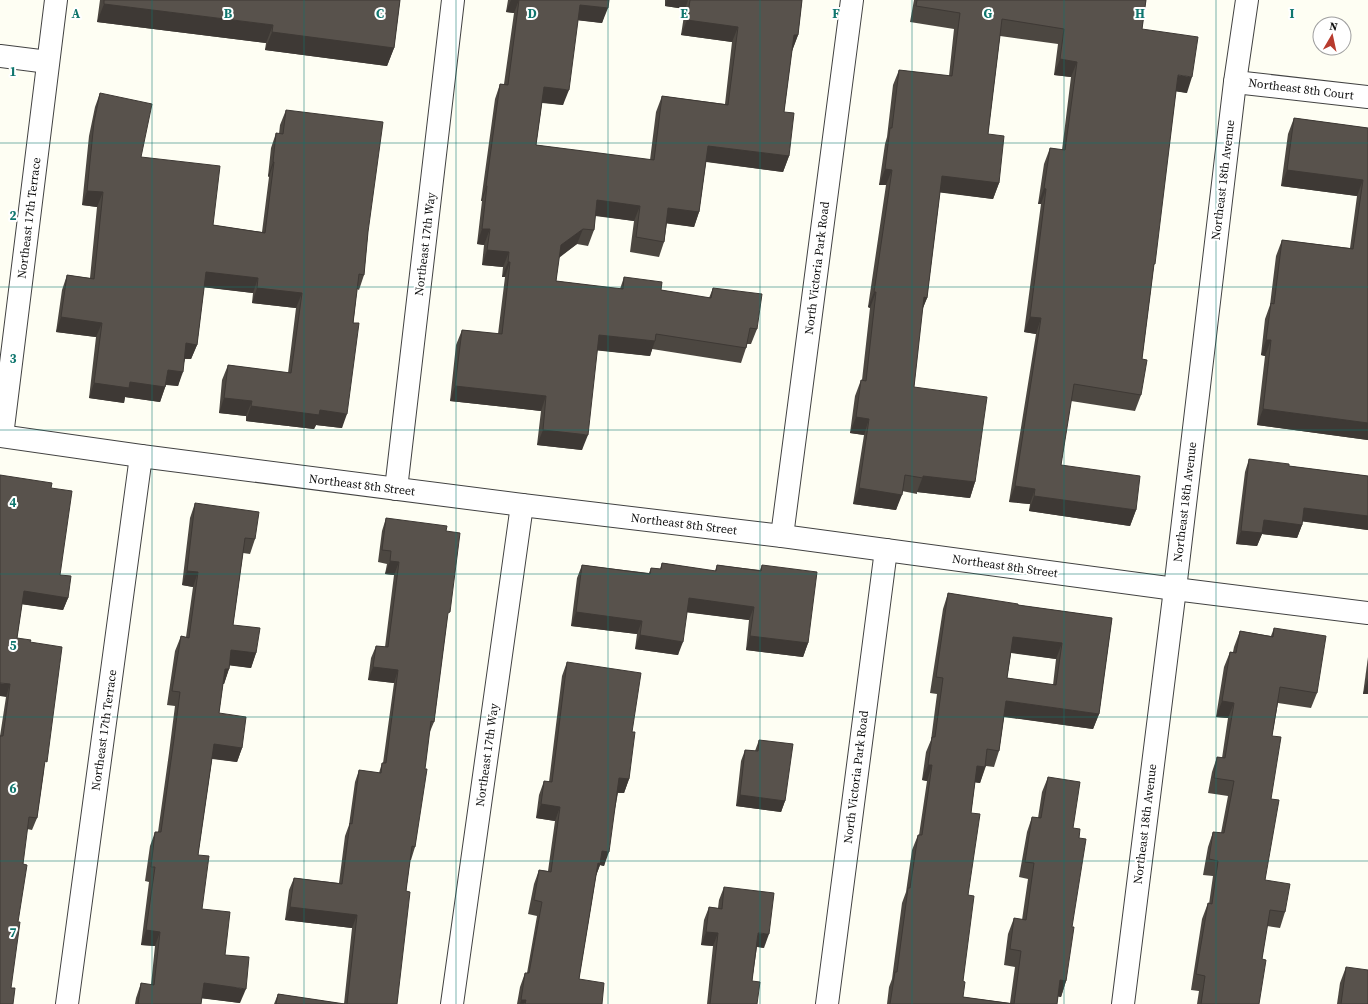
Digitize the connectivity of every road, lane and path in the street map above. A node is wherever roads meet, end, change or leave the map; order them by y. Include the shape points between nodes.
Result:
1 (56, 0) edge
2 (454, 0) edge
3 (852, 0) edge
4 (1247, 0) edge
5 (0, 56) edge
6 (48, 62) junction
7 (1235, 82) junction
8 (1368, 97) edge
9 (1, 436) edge
10 (141, 456) junction
11 (396, 489) junction
12 (522, 505) junction
13 (782, 536) junction
14 (886, 550) junction
15 (1175, 589) junction
16 (1368, 613) edge
17 (67, 1004) edge
18 (452, 1004) edge
19 (827, 1004) edge
20 (1122, 1004) edge

1 - 6 street, Northeast 17th Terrace
2 - 11 street, Northeast 17th Way
3 - 13 street, North Victoria Park Road
4 - 7 street, Northeast 18th Avenue
5 - 6 street
6 - 9 street, Northeast 17th Terrace
7 - 8 street, Northeast 8th Court
7 - 15 street, Northeast 18th Avenue
9 - 10 street, Northeast 8th Street
10 - 11 street, Northeast 8th Street
10 - 17 street, Northeast 17th Terrace
11 - 12 street, Northeast 8th Street
12 - 13 street, Northeast 8th Street
12 - 18 street, Northeast 17th Way
13 - 14 street, Northeast 8th Street
14 - 15 street, Northeast 8th Street
14 - 19 street, North Victoria Park Road
15 - 16 street, Northeast 8th Street
15 - 20 street, Northeast 18th Avenue

